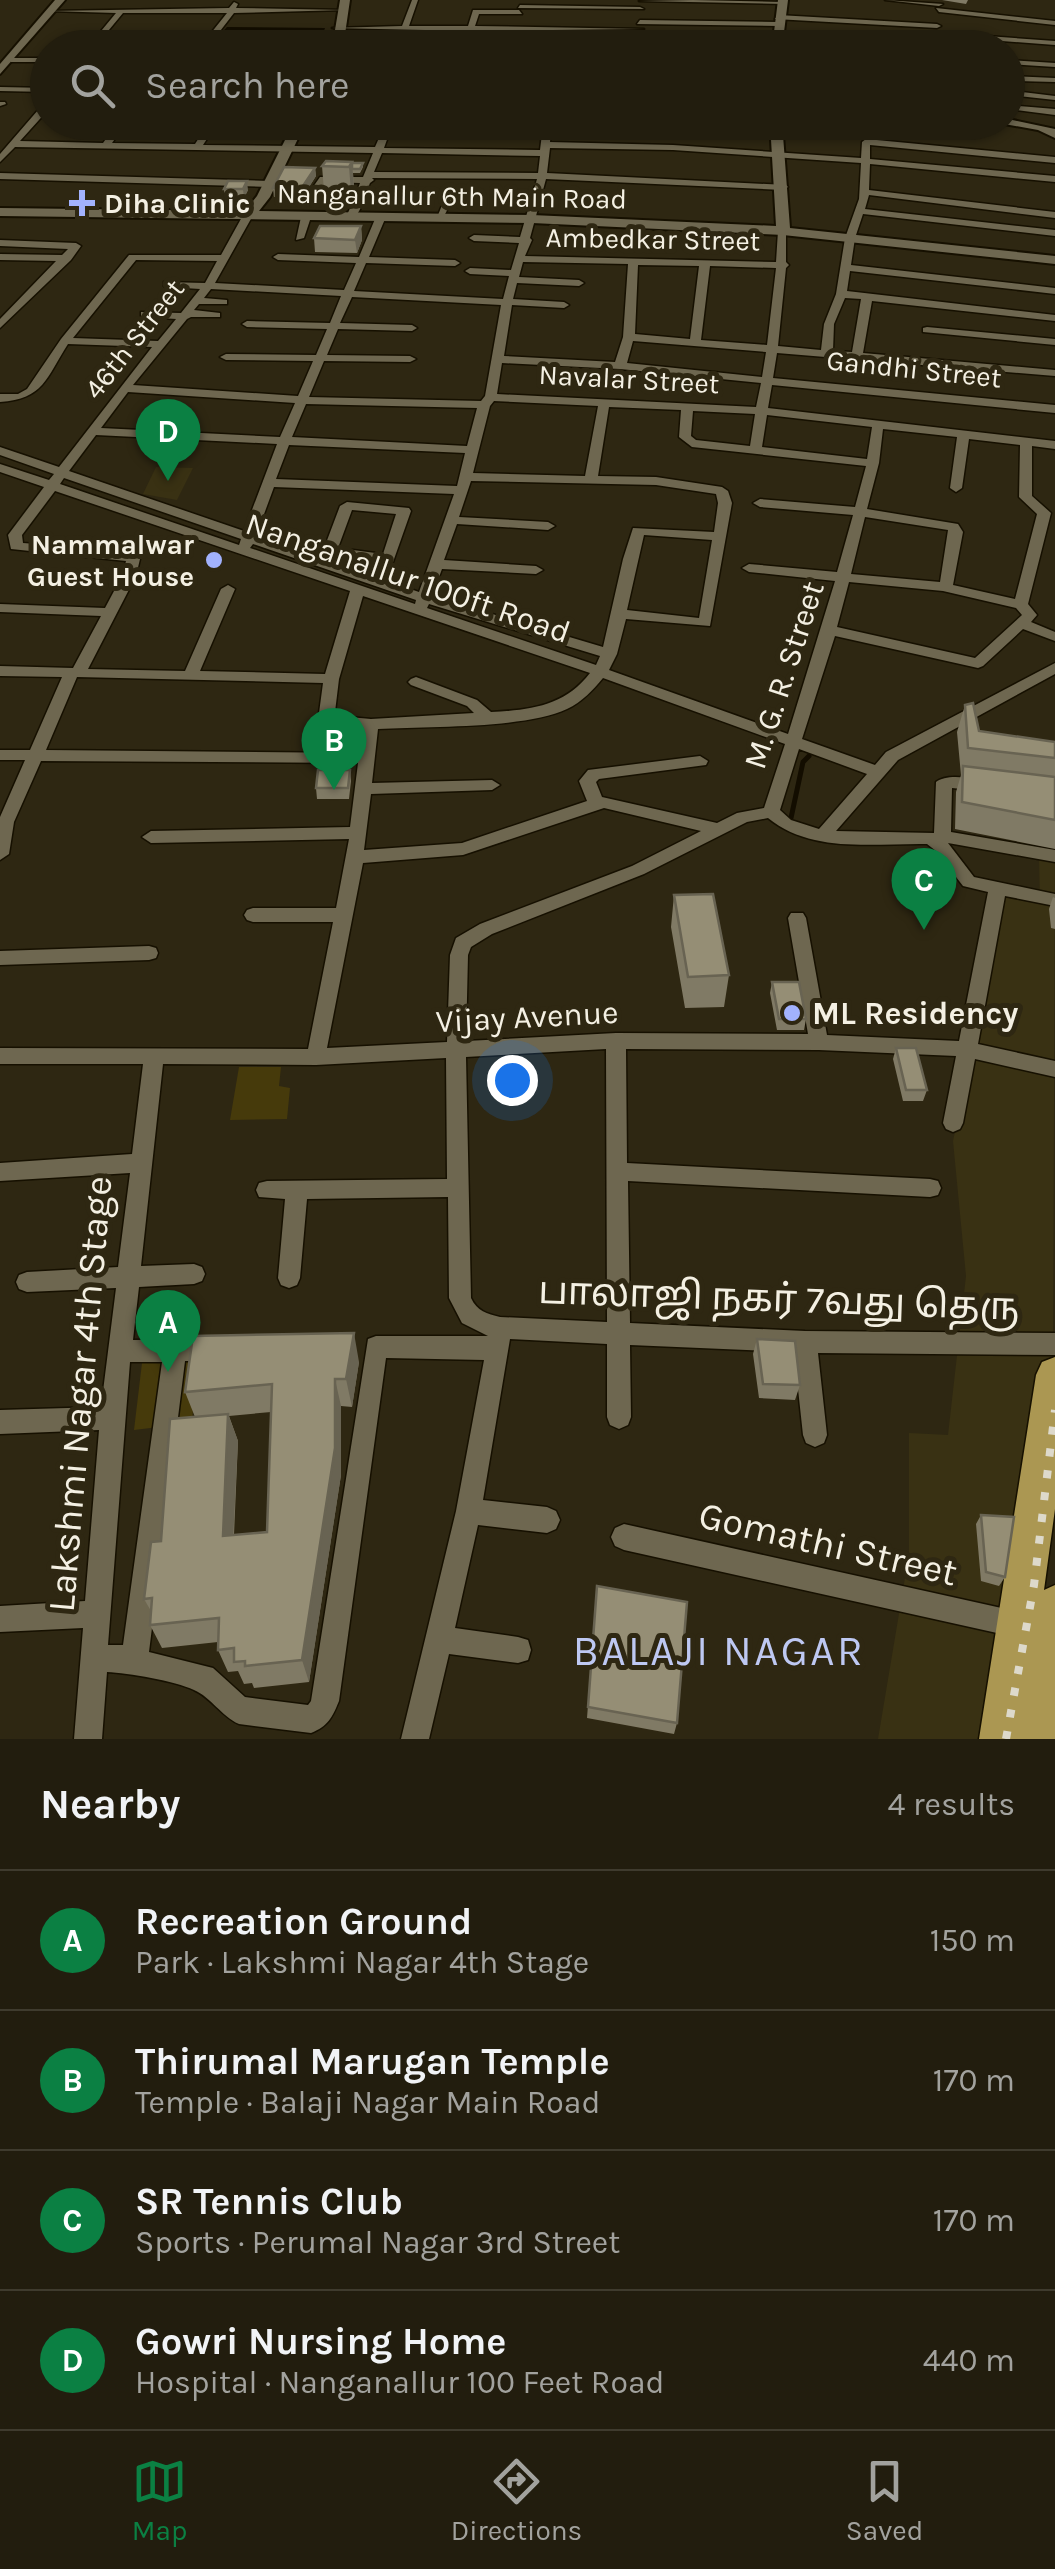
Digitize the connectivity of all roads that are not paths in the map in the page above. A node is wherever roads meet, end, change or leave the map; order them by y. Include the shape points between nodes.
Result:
1 (415, 0) edge
2 (888, 0) edge
3 (782, 2) edge
4 (283, 3) dead end
5 (641, 3) edge
6 (233, 5) edge
7 (343, 5) edge
8 (940, 5) edge
9 (56, 6) edge
10 (519, 6) edge
11 (121, 11) junction
12 (778, 20) junction
13 (1055, 23) edge
14 (640, 25) junction
15 (336, 28) junction
16 (405, 28) junction
17 (471, 28) junction
18 (515, 29) junction
19 (34, 30) edge
20 (105, 30) edge
21 (215, 30) edge
22 (338, 30) edge
23 (639, 30) edge
24 (777, 30) edge
25 (936, 30) joint
26 (30, 35) edge
27 (1025, 40) edge
28 (1055, 43) edge
29 (30, 61) edge
30 (5, 62) edge
31 (1025, 63) edge
32 (1055, 65) edge
33 (1025, 79) edge
34 (1055, 80) edge
35 (0, 89) edge
36 (30, 90) edge
37 (1025, 94) edge
38 (1055, 98) edge
39 (1025, 109) edge
40 (1052, 112) edge
41 (30, 125) edge
42 (1025, 125) edge
43 (1041, 127) junction
44 (1055, 134) edge
45 (109, 140) edge
46 (202, 140) edge
47 (291, 140) edge
48 (381, 140) edge
49 (547, 140) edge
50 (620, 140) edge
51 (638, 140) edge
52 (777, 140) edge
53 (13, 144) junction
54 (104, 146) junction
55 (196, 149) junction
56 (546, 149) junction
57 (285, 151) junction
58 (376, 152) junction
59 (778, 154) junction
60 (0, 158) edge
61 (1055, 160) edge
62 (865, 161) junction
63 (0, 176) edge
64 (542, 176) junction
65 (367, 178) junction
66 (1055, 179) edge
67 (269, 184) junction
68 (782, 187) junction
69 (864, 192) junction
70 (450, 195) dead end
71 (312, 197) junction
72 (357, 199) junction
73 (860, 211) junction
74 (0, 212) edge
75 (1055, 215) edge
76 (348, 216) junction
77 (248, 217) junction
78 (306, 217) junction
79 (438, 218) junction
80 (380, 219) junction
81 (532, 219) junction
82 (783, 231) junction
83 (1055, 233) edge
84 (298, 238) dead end
85 (474, 238) dead end
86 (850, 238) junction
87 (527, 240) junction
88 (0, 243) edge
89 (0, 257) edge
90 (67, 258) junction
91 (225, 258) junction
92 (278, 258) dead end
93 (522, 259) junction
94 (1055, 260) edge
95 (364, 261) junction
96 (632, 262) junction
97 (705, 262) junction
98 (455, 263) dead end
99 (784, 265) junction
100 (846, 268) junction
101 (470, 271) dead end
102 (515, 276) junction
103 (580, 283) dead end
104 (168, 284) dead end
105 (208, 286) junction
106 (1055, 291) edge
107 (348, 294) junction
108 (842, 294) junction
109 (867, 296) junction
110 (196, 301) junction
111 (222, 302) dead end
112 (507, 302) junction
113 (930, 303) junction
114 (564, 305) dead end
115 (146, 314) dead end
116 (187, 314) junction
117 (216, 315) dead end
118 (1055, 318) edge
119 (247, 324) dead end
120 (0, 325) edge
121 (332, 326) junction
122 (412, 328) dead end
123 (927, 330) junction
124 (629, 337) junction
125 (65, 341) junction
126 (695, 341) junction
127 (1055, 342) edge
128 (161, 344) junction
129 (772, 348) junction
130 (827, 352) junction
131 (857, 354) junction
132 (226, 357) dead end
133 (320, 359) junction
134 (410, 359) dead end
135 (496, 359) junction
136 (924, 361) junction
137 (620, 366) junction
138 (1055, 373) edge
139 (768, 379) junction
140 (125, 388) junction
141 (0, 398) edge
142 (303, 400) junction
143 (487, 401) junction
144 (604, 403) junction
145 (687, 407) junction
146 (1055, 409) edge
147 (764, 411) junction
148 (878, 424) junction
149 (94, 431) junction
150 (964, 434) junction
151 (284, 441) junction
152 (1026, 441) junction
153 (1055, 444) edge
154 (471, 450) junction
155 (755, 450) junction
156 (0, 451) edge
157 (873, 463) junction
158 (0, 468) edge
159 (63, 472) junction
160 (592, 478) junction
161 (268, 483) junction
162 (464, 483) junction
163 (52, 486) junction
164 (956, 488) dead end
165 (760, 504) dead end
166 (860, 512) junction
167 (451, 520) junction
168 (548, 526) dead end
169 (718, 536) junction
170 (247, 544) junction
171 (362, 557) junction
172 (436, 564) junction
173 (748, 568) dead end
174 (536, 570) dead end
175 (844, 575) junction
176 (353, 578) junction
177 (946, 587) junction
178 (228, 589) dead end
179 (422, 604) junction
180 (1021, 605) junction
181 (0, 608) edge
182 (110, 612) junction
183 (621, 614) junction
184 (1023, 624) junction
185 (830, 630) junction
186 (1055, 637) edge
187 (610, 654) junction
188 (1055, 668) edge
189 (0, 671) edge
190 (601, 672) junction
191 (75, 674) junction
192 (190, 676) junction
193 (330, 679) junction
194 (487, 718) junction
195 (417, 721) junction
196 (371, 724) junction
197 (796, 743) junction
198 (0, 755) edge
199 (36, 756) junction
200 (366, 758) junction
201 (700, 762) dead end
202 (878, 772) junction
203 (492, 785) dead end
204 (363, 789) junction
205 (1007, 790) edge
206 (596, 803) junction
207 (771, 812) junction
208 (719, 829) junction
209 (358, 833) junction
210 (823, 835) junction
211 (151, 837) dead end
212 (0, 854) edge
213 (1055, 856) edge
214 (355, 857) junction
215 (997, 889) junction
216 (1055, 900) edge
217 (253, 915) dead end
218 (344, 915) junction
219 (796, 918) dead end
220 (148, 953) dead end
221 (0, 958) edge
222 (616, 1041) junction
223 (820, 1042) junction
224 (966, 1050) junction
225 (456, 1052) junction
226 (0, 1056) edge
227 (154, 1057) junction
228 (316, 1057) junction
229 (1055, 1070) edge
230 (954, 1123) dead end
231 (139, 1163) junction
232 (618, 1171) junction
233 (0, 1172) edge
234 (458, 1188) junction
235 (930, 1188) dead end
236 (267, 1190) dead end
237 (297, 1190) junction
238 (194, 1274) dead end
239 (127, 1278) junction
240 (289, 1278) dead end
241 (27, 1282) dead end
242 (618, 1334) junction
243 (499, 1339) junction
244 (806, 1342) junction
245 (1055, 1344) edge
246 (175, 1350) junction
247 (230, 1350) edge
248 (119, 1351) junction
249 (1055, 1375) edge
250 (619, 1417) dead end
251 (112, 1418) junction
252 (0, 1422) edge
253 (816, 1435) dead end
254 (1051, 1447) edge
255 (469, 1511) junction
256 (546, 1520) dead end
257 (624, 1537) dead end
258 (1055, 1606) edge
259 (97, 1614) junction
260 (0, 1619) edge
261 (1016, 1624) junction
262 (439, 1639) junction
263 (518, 1650) dead end
264 (94, 1658) junction
265 (134, 1661) junction
266 (88, 1739) edge
267 (415, 1739) edge
268 (1001, 1739) edge
269 (1037, 1739) edge

1 - 16 street
2 - 8 street
3 - 5 street
3 - 12 street
4 - 6 street
5 - 10 street
5 - 14 street
6 - 7 street
6 - 11 street
6 - 21 street
7 - 15 street
8 - 13 street
8 - 25 street
9 - 11 street
9 - 19 street
10 - 17 street via 476,12
10 - 18 street
11 - 20 street
12 - 14 street
12 - 24 street
12 - 25 street
14 - 18 street
14 - 23 street
15 - 16 street
15 - 22 street
16 - 17 street
17 - 18 street
26 - 30 street
27 - 28 street
29 - 30 street
31 - 32 street
33 - 34 street
35 - 36 street
37 - 38 street
39 - 40 street
40 - 43 street
41 - 53 street
42 - 43 street
43 - 44 street
45 - 54 street
46 - 55 street
47 - 57 street
48 - 58 street
49 - 56 street
50 - 56 street
51 - 59 street
52 - 59 street
53 - 54 street
53 - 60 street
54 - 55 street
55 - 57 street
56 - 58 street
56 - 64 street
57 - 58 street
57 - 67 street
58 - 65 street
59 - 62 street
59 - 68 street
61 - 62 street via 876,141 866,142
62 - 66 street
62 - 69 street
63 - 67 street
64 - 65 street
64 - 68 street
64 - 81 street
65 - 71 street via 322,180
65 - 72 street
67 - 77 street
68 - 82 street
69 - 73 street
69 - 75 street
70 - 79 street
71 - 72 street
71 - 76 street via 305,214
72 - 76 street
73 - 83 street
73 - 86 street
74 - 77 street, Nanganallur 6th Main Road
76 - 78 street, Nanganallur 6th Main Road
76 - 80 street, Nanganallur 6th Main Road
77 - 78 street, Nanganallur 6th Main Road
77 - 91 street, 46th Street
78 - 84 street
79 - 80 street, Nanganallur 6th Main Road
79 - 81 street, Nanganallur 6th Main Road
80 - 95 street
81 - 82 street, Nanganallur 6th Main Road
81 - 87 street
82 - 86 street, Nanganallur 6th Main Road
82 - 99 street
85 - 87 street
86 - 94 street, Nanganallur 6th Main Road
86 - 100 street
87 - 93 street
88 - 90 street via 76,246
89 - 90 street
90 - 120 street
91 - 105 street, 46th Street
91 - 125 street via 133,257
92 - 95 street
93 - 96 street, Ambedkar Street
93 - 102 street
95 - 98 street
95 - 107 street
96 - 97 street, Ambedkar Street
96 - 124 street
97 - 99 street, Ambedkar Street
97 - 126 street
99 - 129 street
100 - 106 street
100 - 108 street
101 - 102 street
102 - 103 street
102 - 112 street
104 - 105 street
105 - 107 street
105 - 110 street, 46th Street
107 - 112 street
107 - 121 street
108 - 109 street
108 - 130 street via 829,324
109 - 113 street
109 - 131 street
110 - 111 street
110 - 116 street, 46th Street
112 - 114 street
112 - 135 street
113 - 118 street
113 - 123 street
115 - 116 street
116 - 117 street
116 - 128 street, 46th Street
119 - 121 street
121 - 122 street
121 - 133 street
123 - 127 street
123 - 136 street
124 - 126 street
124 - 137 street
125 - 128 street
125 - 141 street via 31,391
126 - 129 street
128 - 140 street, 46th Street
129 - 130 street
129 - 139 street
130 - 131 street
131 - 136 street
132 - 133 street
133 - 134 street
133 - 142 street
135 - 137 street, Gandhi Street
135 - 143 street
136 - 138 street
137 - 139 street, Gandhi Street
139 - 146 street, Gandhi Street
139 - 147 street
140 - 142 street, Navalar Street
140 - 149 street, 46th Street
142 - 143 street, Navalar Street
142 - 151 street
143 - 144 street, Navalar Street
143 - 154 street
144 - 145 street, Navalar Street
144 - 160 street
145 - 147 street, Navalar Street
145 - 155 street via 688,441
147 - 148 street, Navalar Street
147 - 155 street
148 - 150 street, Navalar Street
148 - 157 street, M. G. R. Street
149 - 151 street
149 - 159 street, 46th Street
150 - 152 street, Navalar Street
150 - 164 street
151 - 154 street
151 - 161 street
152 - 153 street, Navalar Street
152 - 180 street via 1025,497 1044,513
154 - 162 street
155 - 157 street
156 - 159 street
157 - 166 street, M. G. R. Street
158 - 163 street, Nanganallur 100ft Road
159 - 163 street, 46th Street
159 - 170 street
160 - 162 street
160 - 169 street via 719,488 726,503
161 - 162 street
161 - 170 street
162 - 167 street
163 - 170 street, Nanganallur 100ft Road
163 - 182 street, 46th Street via 14,541 25,548 133,560
165 - 166 street
166 - 175 street, M. G. R. Street
166 - 177 street via 956,529
167 - 168 street
167 - 172 street
169 - 183 street via 638,531
169 - 183 street via 704,623
170 - 176 street, Nanganallur 100ft Road
171 - 171 street via 328,548 347,506 404,511 393,554
171 - 176 street
172 - 174 street
172 - 179 street
173 - 175 street
175 - 177 street
175 - 185 street, M. G. R. Street
176 - 179 street, Nanganallur 100ft Road
176 - 193 street
177 - 180 street
178 - 192 street
179 - 187 street
179 - 190 street, Nanganallur 100ft Road
180 - 184 street via 1030,612
181 - 182 street
182 - 191 street
183 - 187 street
184 - 185 street via 978,663
184 - 186 street
185 - 197 street, M. G. R. Street
187 - 190 street
188 - 202 street via 892,756
189 - 191 street
190 - 194 street via 555,711
190 - 197 street, Nanganallur 100ft Road
191 - 192 street
191 - 199 street
192 - 193 street
193 - 196 street via 327,714
194 - 195 street
194 - 195 street via 472,703 421,684
195 - 196 street
196 - 200 street
197 - 202 street, Nanganallur 100ft Road
197 - 207 street, M. G. R. Street
198 - 199 street
199 - 200 street
199 - 212 street via 6,822
200 - 204 street
201 - 206 street via 594,774 587,781
202 - 210 street
203 - 204 street
204 - 209 street
205 - 213 street via 944,782 942,836
206 - 208 street
206 - 214 street via 462,849
207 - 208 street
207 - 210 street, M. G. R. Street via 785,824
208 - 225 street via 638,870 474,935 459,955
209 - 211 street
209 - 214 street
210 - 215 street, M. G. R. Street via 930,838 969,882
214 - 218 street
215 - 216 street, M. G. R. Street
215 - 224 street
217 - 218 street
218 - 228 street
219 - 223 street
220 - 221 street
222 - 223 street, Vijay Avenue
222 - 225 street, Vijay Avenue
222 - 232 street
223 - 224 street, Vijay Avenue
224 - 229 street, Vijay Avenue
224 - 230 street
225 - 228 street, Vijay Avenue
225 - 234 street
226 - 227 street, Vijay Avenue
227 - 228 street, Vijay Avenue
227 - 231 street, Lakshmi Nagar 4th Stage
231 - 233 street
231 - 239 street, Lakshmi Nagar 4th Stage
232 - 235 street
232 - 242 street
234 - 237 street
234 - 243 street via 460,1298 465,1314
236 - 237 street
237 - 240 street
238 - 239 street
239 - 241 street
239 - 248 street, Lakshmi Nagar 4th Stage
242 - 243 street, பாலாஜி நகர் 7வது தெரு
242 - 244 street, பாலாஜி நகர் 7வது தெரு
242 - 250 street
243 - 255 street
243 - 265 street, பாலாஜி நகர் 7வது தெரு via 366,1347 320,1713 311,1719 239,1710 202,1678
244 - 245 street, பாலாஜி நகர் 7வது தெரு
244 - 253 street
246 - 247 street
246 - 248 street
246 - 265 street
248 - 251 street, Lakshmi Nagar 4th Stage
249 - 254 main road
251 - 252 street
251 - 259 street, Lakshmi Nagar 4th Stage
254 - 261 main road
255 - 256 street
255 - 262 street
257 - 261 street, Gomathi Street
258 - 269 main road
259 - 260 street
259 - 264 street, Lakshmi Nagar 4th Stage
261 - 268 main road
262 - 263 street
262 - 267 street
264 - 265 street
264 - 266 street, Lakshmi Nagar 4th Stage

